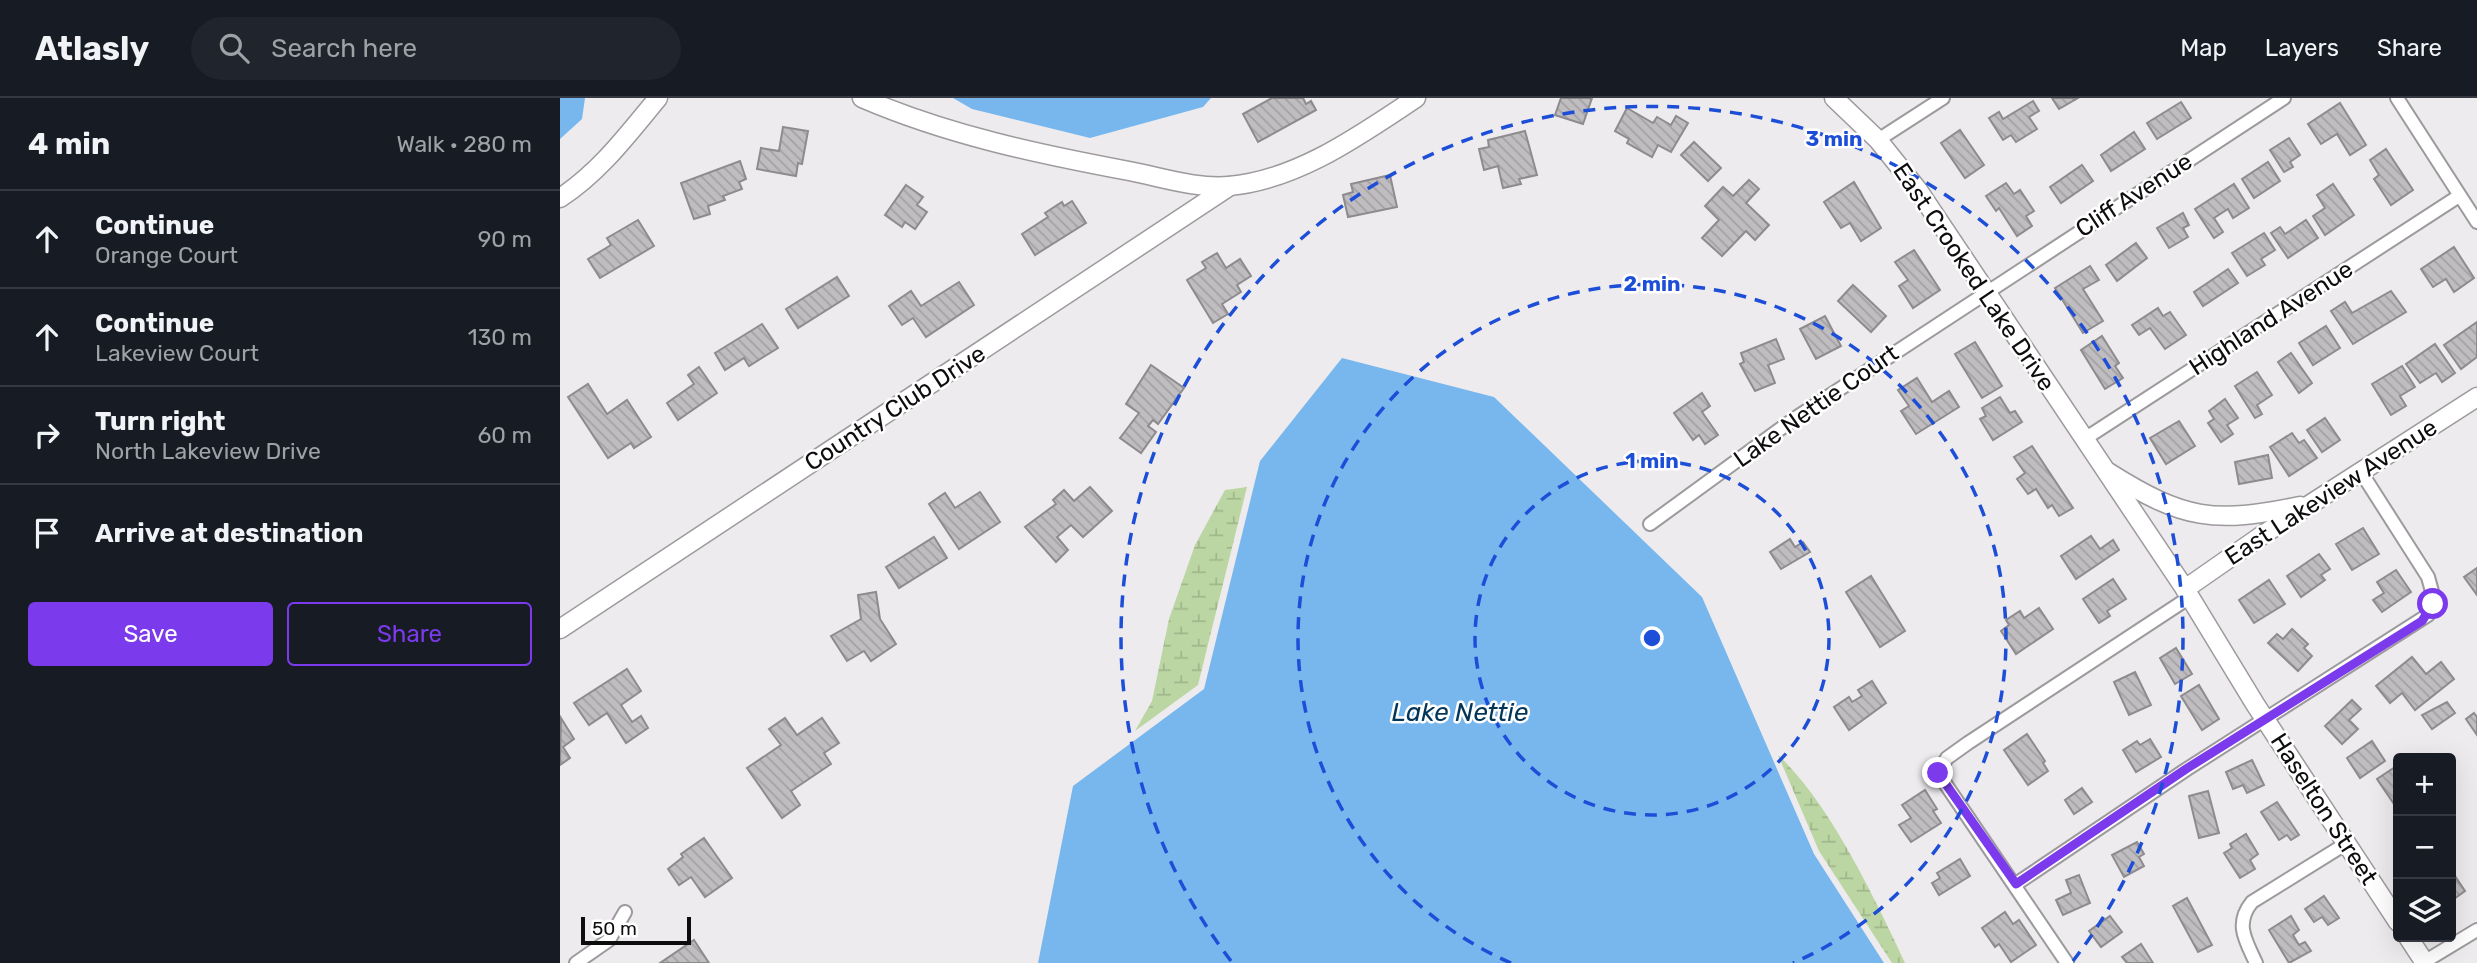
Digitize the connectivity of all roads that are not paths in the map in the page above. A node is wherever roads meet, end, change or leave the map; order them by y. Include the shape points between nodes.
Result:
1 (658, 98) edge
2 (862, 98) edge
3 (1416, 98) edge
4 (1834, 98) edge
5 (1943, 98) edge
6 (2284, 98) edge
7 (2397, 98) edge
8 (1878, 140) junction
9 (1230, 186) junction
10 (2459, 196) junction
11 (560, 198) edge
12 (2477, 222) edge
13 (1986, 293) junction
14 (2477, 397) edge
15 (2083, 440) junction
16 (2101, 467) junction
17 (2361, 472) junction
18 (2311, 504) junction
19 (1650, 524) dead end
20 (2188, 593) junction
21 (560, 629) edge
22 (2265, 720) junction
23 (2347, 843) junction
24 (2016, 884) junction
25 (625, 912) dead end
26 (2393, 914) edge
27 (2477, 930) edge
28 (2411, 942) edge
29 (2425, 962) edge
30 (576, 963) edge
31 (2067, 963) edge
32 (2256, 963) edge

1 - 11 street via 609,157
2 - 9 street via 1017,150
3 - 9 street via 1308,163
4 - 8 street, East Crooked Lake Drive
5 - 8 street
6 - 13 street, Cliff Avenue
7 - 10 street
8 - 13 street, East Crooked Lake Drive
9 - 21 street, Country Club Drive
10 - 12 street
10 - 15 street, Highland Avenue
13 - 15 street, East Crooked Lake Drive
13 - 19 street, Lake Nettie Court via 1794,419
14 - 17 street, East Lakeview Avenue
15 - 16 street, East Crooked Lake Drive
16 - 18 street, East Crooked Lake Drive via 2160,502 2207,516 2249,516
16 - 20 street, East Crooked Lake Drive
17 - 18 street, East Lakeview Avenue
17 - 22 street via 2415,551 2428,577 2433,604 2422,621
18 - 20 street, East Lakeview Avenue
20 - 22 street, Haselton Street
20 - 24 street, East Lakeview Avenue via 1947,758 1938,773
22 - 23 street, Haselton Street
22 - 24 street
23 - 26 street, Haselton Street
23 - 32 street via 2252,902 2245,911 2242,932
24 - 31 street
25 - 30 street via 608,940
27 - 29 street
28 - 29 street

